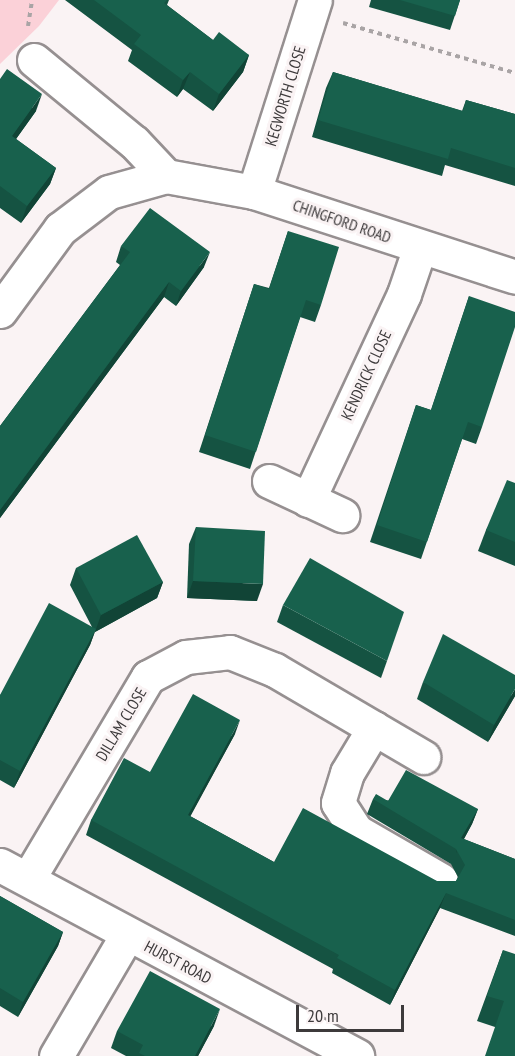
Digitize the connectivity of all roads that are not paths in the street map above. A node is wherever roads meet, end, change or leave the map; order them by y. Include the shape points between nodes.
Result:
1 (313, 5) edge
2 (34, 60) dead end
3 (166, 176) junction
4 (254, 192) junction
5 (420, 248) junction
6 (515, 277) edge
7 (0, 311) edge
8 (269, 481) dead end
9 (308, 500) junction
10 (342, 515) dead end
11 (374, 728) junction
12 (423, 757) dead end
13 (14, 872) edge
14 (441, 880) edge
15 (128, 935) junction
16 (56, 1056) edge
17 (357, 1056) edge

1 - 4 street, KEGWORTH CLOSE
2 - 3 street via 134,142
3 - 4 street, CHINGFORD ROAD
3 - 7 street, CHINGFORD ROAD via 109,192 60,229
4 - 5 street, CHINGFORD ROAD
5 - 6 street, CHINGFORD ROAD
5 - 9 street, KENDRICK CLOSE via 404,294
8 - 9 street
9 - 10 street
11 - 12 street, DILLAM CLOSE
11 - 13 street, DILLAM CLOSE via 275,670 230,652 186,657 148,677
11 - 14 street via 347,773 339,803 356,831
13 - 15 street, HURST ROAD
15 - 16 street
15 - 17 street, HURST ROAD

